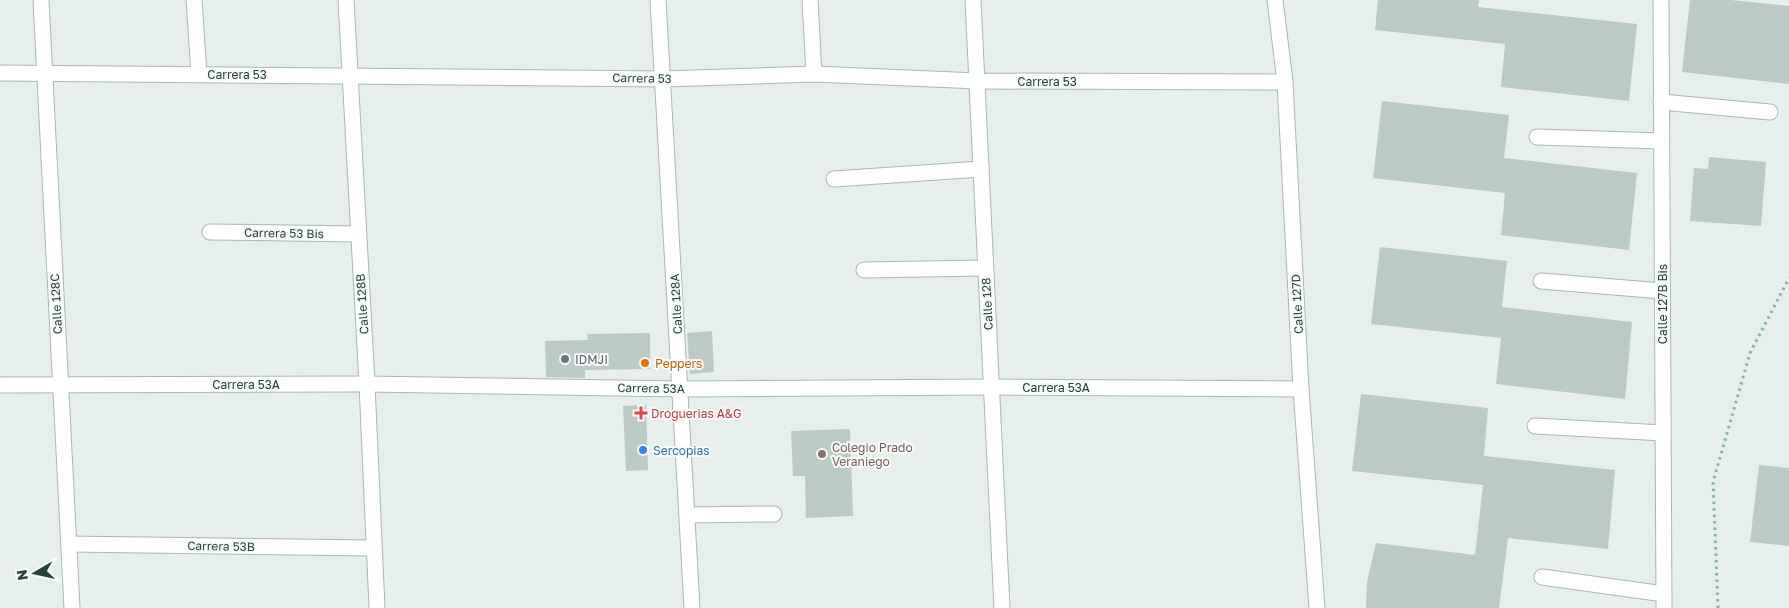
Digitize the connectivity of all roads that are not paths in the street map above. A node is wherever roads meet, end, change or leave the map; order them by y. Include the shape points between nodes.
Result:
1 (41, 0) edge
2 (194, 0) edge
3 (346, 0) edge
4 (658, 0) edge
5 (810, 0) edge
6 (974, 0) edge
7 (1275, 0) edge
8 (1661, 0) edge
9 (0, 73) edge
10 (45, 73) junction
11 (199, 74) junction
12 (350, 74) junction
13 (814, 74) junction
14 (664, 79) junction
15 (978, 81) junction
16 (1285, 82) junction
17 (1661, 102) junction
18 (1770, 112) dead end
19 (1536, 137) dead end
20 (1661, 141) junction
21 (981, 169) junction
22 (834, 179) dead end
23 (210, 232) dead end
24 (358, 234) junction
25 (985, 268) junction
26 (864, 270) dead end
27 (1541, 282) dead end
28 (1662, 291) junction
29 (0, 384) edge
30 (60, 384) junction
31 (367, 384) junction
32 (991, 387) junction
33 (681, 389) junction
34 (1302, 389) junction
35 (1534, 426) dead end
36 (1663, 434) junction
37 (774, 514) dead end
38 (687, 515) junction
39 (69, 544) junction
40 (373, 548) junction
41 (1542, 576) dead end
42 (1664, 601) edge
43 (72, 608) edge
44 (377, 608) edge
45 (692, 608) edge
46 (1002, 608) edge
47 (1316, 608) edge

1 - 10 street, Calle 128C
2 - 11 street
3 - 12 street, Calle 128B
4 - 14 street, Calle 128A
5 - 13 street
6 - 15 street, Calle 128
7 - 16 street, Calle 127D
8 - 17 street, Calle 127B Bis
9 - 10 street, Carrera 53
10 - 11 street, Carrera 53
10 - 30 street, Calle 128C
11 - 12 street, Carrera 53
12 - 14 street, Carrera 53
12 - 24 street, Calle 128B
13 - 14 street, Carrera 53
13 - 15 street, Carrera 53
14 - 33 street, Calle 128A
15 - 16 street, Carrera 53
15 - 21 street, Calle 128
16 - 34 street, Calle 127D
17 - 18 street
17 - 20 street, Calle 127B Bis
19 - 20 street
20 - 28 street, Calle 127B Bis
21 - 22 street
21 - 25 street, Calle 128
23 - 24 street, Carrera 53 Bis
24 - 31 street, Calle 128B
25 - 26 street
25 - 32 street, Calle 128
27 - 28 street
28 - 36 street, Calle 127B Bis
29 - 30 street, Carrera 53A
30 - 31 street, Carrera 53A
30 - 39 street, Calle 128C
31 - 33 street, Carrera 53A
31 - 40 street, Calle 128B
32 - 33 street, Carrera 53A
32 - 34 street, Carrera 53A
32 - 46 street, Calle 128
33 - 38 street, Calle 128A
34 - 47 street, Calle 127D
35 - 36 street
36 - 42 street, Calle 127B Bis
37 - 38 street
38 - 45 street, Calle 128A
39 - 40 street, Carrera 53B
39 - 43 street, Calle 128C
40 - 44 street, Calle 128B
41 - 42 street

